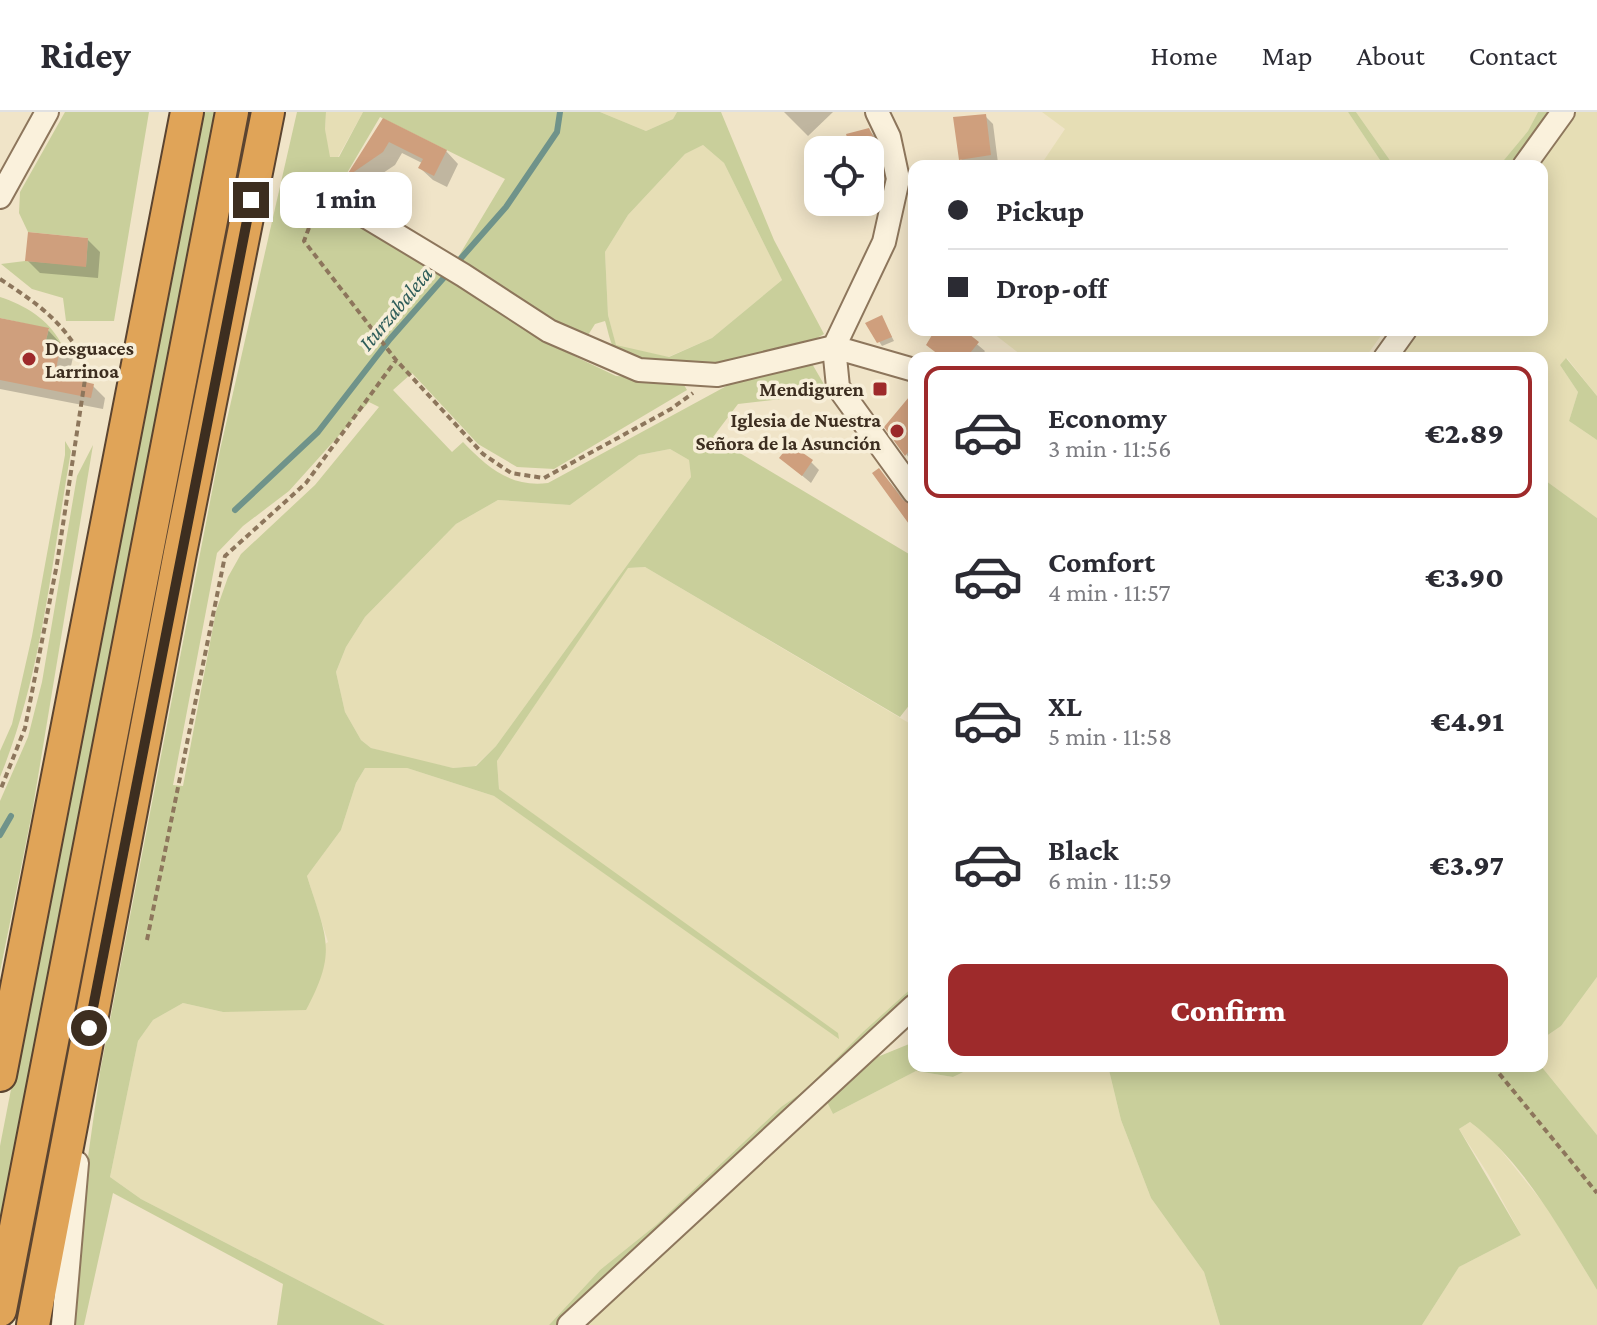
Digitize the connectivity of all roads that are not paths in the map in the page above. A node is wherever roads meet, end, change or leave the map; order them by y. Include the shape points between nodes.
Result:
1 (47, 112) edge
2 (187, 112) edge
3 (232, 112) edge
4 (268, 112) edge
5 (877, 112) edge
6 (1563, 112) edge
7 (1528, 160) edge
8 (322, 190) road end
9 (0, 197) edge
10 (834, 347) junction
11 (908, 368) edge
12 (908, 484) edge
13 (908, 1012) edge
14 (89, 1028) junction
15 (0, 1075) edge
16 (0, 1310) edge
17 (33, 1325) edge
18 (63, 1325) edge
19 (569, 1325) edge

1 - 9 street
2 - 15 highway
3 - 16 highway
4 - 14 highway
5 - 10 street via 898,179 884,242
6 - 7 street
8 - 10 street via 549,331 639,370 717,375
10 - 11 street
10 - 12 street via 838,387
13 - 19 street
14 - 17 highway
14 - 18 street

